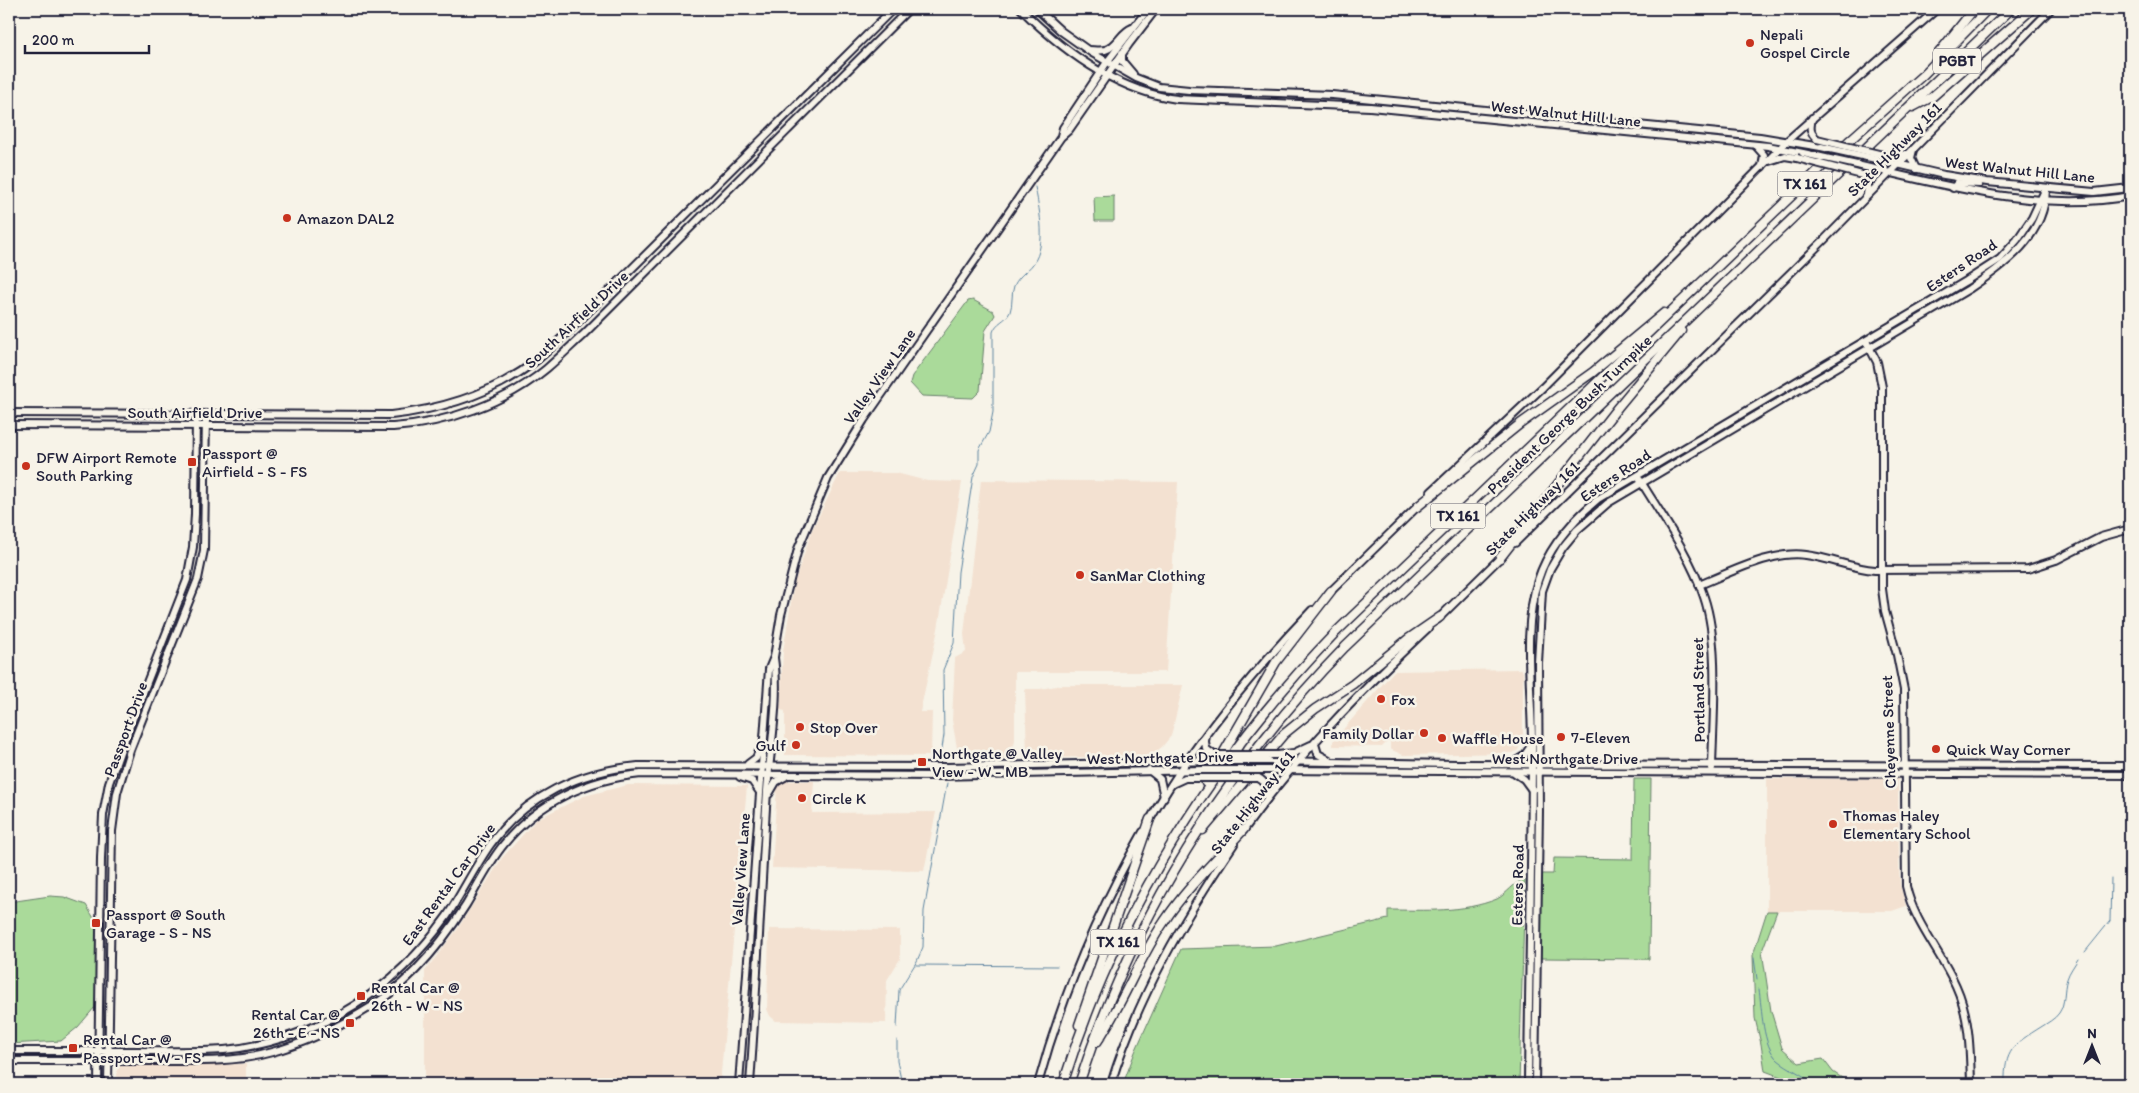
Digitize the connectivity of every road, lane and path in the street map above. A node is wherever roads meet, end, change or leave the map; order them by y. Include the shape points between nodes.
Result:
1 (893, 9) edge
2 (909, 9) edge
3 (1021, 9) edge
4 (1037, 9) edge
5 (1148, 9) edge
6 (1156, 9) edge
7 (1937, 9) edge
8 (1974, 9) edge
9 (1988, 9) edge
10 (2011, 9) edge
11 (2032, 9) edge
12 (2051, 9) edge
13 (1134, 28) junction
14 (1086, 49) junction
15 (1122, 53) junction
16 (1110, 64) junction
17 (1101, 71) junction
18 (1924, 74) junction
19 (1107, 75) junction
20 (1142, 80) junction
21 (1121, 83) junction
22 (1099, 88) junction
23 (1367, 99) junction
24 (1443, 106) junction
25 (1366, 107) junction
26 (1903, 113) junction
27 (1442, 115) junction
28 (1812, 118) junction
29 (1702, 132) junction
30 (1061, 137) junction
31 (1701, 140) junction
32 (1788, 140) junction
33 (1754, 145) junction
34 (1780, 148) junction
35 (1914, 148) junction
36 (1908, 153) junction
37 (1769, 161) junction
38 (1897, 164) junction
39 (1761, 169) junction
40 (1916, 169) junction
41 (1889, 172) junction
42 (1987, 182) junction
43 (1953, 188) junction
44 (2046, 188) junction
45 (2130, 188) edge
46 (1867, 195) junction
47 (2130, 196) edge
48 (2043, 199) junction
49 (2060, 200) junction
50 (2034, 229) junction
51 (1688, 296) junction
52 (599, 301) junction
53 (1924, 305) junction
54 (1699, 308) junction
55 (608, 310) junction
56 (1929, 312) junction
57 (1865, 339) junction
58 (1868, 347) junction
59 (9, 413) edge
60 (79, 414) junction
61 (196, 415) junction
62 (206, 415) junction
63 (9, 425) edge
64 (79, 426) junction
65 (195, 426) junction
66 (206, 426) junction
67 (1637, 475) junction
68 (1642, 482) junction
69 (1418, 507) junction
70 (195, 514) junction
71 (205, 514) junction
72 (2130, 529) edge
73 (1500, 558) junction
74 (1546, 568) junction
75 (1882, 570) junction
76 (1699, 585) junction
77 (1331, 591) junction
78 (1440, 617) junction
79 (774, 657) junction
80 (1208, 732) junction
81 (763, 738) junction
82 (1532, 742) junction
83 (1315, 744) junction
84 (772, 750) junction
85 (1186, 761) junction
86 (1300, 762) junction
87 (1335, 762) junction
88 (1512, 763) junction
89 (1535, 763) junction
90 (1625, 764) junction
91 (1712, 764) junction
92 (1786, 764) junction
93 (744, 765) junction
94 (765, 765) junction
95 (1905, 765) junction
96 (802, 766) junction
97 (2130, 766) edge
98 (620, 767) junction
99 (891, 767) junction
100 (1457, 768) junction
101 (1149, 770) junction
102 (1180, 770) junction
103 (1292, 770) junction
104 (1514, 772) junction
105 (1535, 772) junction
106 (1628, 772) junction
107 (1712, 773) junction
108 (1786, 773) junction
109 (734, 774) junction
110 (1905, 774) junction
111 (761, 775) junction
112 (768, 775) junction
113 (2130, 775) edge
114 (621, 776) junction
115 (788, 776) junction
116 (891, 776) junction
117 (1172, 784) junction
118 (1532, 790) junction
119 (760, 794) junction
120 (767, 797) junction
121 (1164, 797) junction
122 (1267, 801) junction
123 (1191, 813) junction
124 (1150, 819) junction
125 (1244, 829) junction
126 (1187, 848) junction
127 (464, 889) junction
128 (472, 894) junction
129 (100, 978) junction
130 (111, 978) junction
131 (235, 1049) junction
132 (9, 1051) edge
133 (98, 1051) junction
134 (109, 1051) junction
135 (1090, 1052) junction
136 (1072, 1057) junction
137 (238, 1059) junction
138 (9, 1061) edge
139 (98, 1061) junction
140 (108, 1061) junction
141 (98, 1084) edge
142 (108, 1084) edge
143 (739, 1084) edge
144 (750, 1084) edge
145 (1038, 1084) edge
146 (1063, 1084) edge
147 (1079, 1084) edge
148 (1111, 1084) edge
149 (1528, 1084) edge
150 (1535, 1084) edge
151 (1971, 1084) edge

1 - 52 main road, South Airfield Drive
2 - 55 main road, South Airfield Drive
3 - 17 main road, West Walnut Hill Lane via 1067,51
4 - 14 main road, West Walnut Hill Lane
5 - 13 main road, Valley View Lane
6 - 15 main road, Valley View Lane
7 - 28 main road
8 - 18 highway
9 - 18 highway, President George Bush Turnpike / PGBT
10 - 26 highway, President George Bush Turnpike / PGBT
11 - 26 highway via 1932,97
12 - 35 main road, State Highway 161
13 - 14 main road via 1126,30 1104,50
13 - 16 main road, Valley View Lane
14 - 16 main road, West Walnut Hill Lane
15 - 16 main road, Valley View Lane
15 - 20 main road via 1125,65
16 - 17 main road, Valley View Lane
16 - 19 main road, Valley View Lane
16 - 20 main road, West Walnut Hill Lane
17 - 19 main road, West Walnut Hill Lane
17 - 30 main road, Valley View Lane
18 - 51 highway, President George Bush Turnpike / TX 161 via 1850,140
19 - 21 main road, West Walnut Hill Lane
19 - 22 main road, Valley View Lane
20 - 23 main road, West Walnut Hill Lane via 1159,87 1188,90
21 - 22 main road via 1111,82
21 - 25 main road, West Walnut Hill Lane via 1177,100
22 - 30 main road, Valley View Lane
23 - 24 main road, West Walnut Hill Lane
23 - 25 main road
24 - 27 main road
24 - 29 main road, West Walnut Hill Lane
25 - 27 main road, West Walnut Hill Lane
26 - 54 highway, President George Bush Turnpike / TX 161
27 - 31 main road, West Walnut Hill Lane
28 - 32 main road
28 - 36 main road, bridge via 1810,128 1817,139 1891,157
29 - 31 main road
29 - 32 main road, West Walnut Hill Lane
30 - 79 main road, Valley View Lane via 864,420 828,478 798,549
31 - 33 main road, West Walnut Hill Lane
32 - 34 main road
32 - 38 main road, West Walnut Hill Lane, bridge
33 - 34 main road, West Walnut Hill Lane
33 - 39 main road via 1764,155
34 - 37 main road
34 - 41 main road, West Walnut Hill Lane, bridge
35 - 36 main road, State Highway 161
35 - 40 main road via 1911,158
36 - 38 main road, State Highway 161
37 - 39 main road
37 - 46 main road, bridge via 1785,156 1862,174 1868,183
38 - 40 main road, West Walnut Hill Lane
38 - 41 main road, State Highway 161
39 - 69 main road
40 - 42 main road, West Walnut Hill Lane
41 - 43 main road, West Walnut Hill Lane
41 - 46 main road, State Highway 161
42 - 43 main road via 1957,183
42 - 44 main road, West Walnut Hill Lane
43 - 48 main road, West Walnut Hill Lane
44 - 45 main road, West Walnut Hill Lane via 2094,192
44 - 48 main road, Esters Road
46 - 73 main road, State Highway 161
47 - 49 main road, West Walnut Hill Lane via 2095,202
48 - 49 main road, West Walnut Hill Lane
48 - 50 main road, Esters Road
48 - 53 main road, Esters Road via 2025,229 2000,258
49 - 50 main road via 2047,207
50 - 56 main road, Esters Road via 2005,264
51 - 69 highway via 1593,372 1520,424
51 - 123 highway, President George Bush Turnpike / TX 161 via 1316,653 1238,744
52 - 55 main road
52 - 62 main road, South Airfield Drive via 538,360 496,385 451,404 391,415
53 - 56 main road
53 - 57 main road, Esters Road
54 - 73 highway
54 - 126 highway, President George Bush Turnpike / TX 161 via 1324,668 1254,750
55 - 66 main road, South Airfield Drive via 546,369 526,383 479,408 455,416 411,426
56 - 58 main road, Esters Road
57 - 58 main road, Cheyenne Street
57 - 67 main road, Esters Road
58 - 68 main road, Esters Road
58 - 75 main road, Cheyenne Street via 1877,362 1882,386
59 - 60 main road, South Airfield Drive
60 - 61 main road, South Airfield Drive
60 - 64 main road
61 - 62 main road, South Airfield Drive
61 - 65 main road, Passport Drive
62 - 66 main road, Passport Drive
63 - 64 main road, South Airfield Drive
64 - 65 main road, South Airfield Drive
65 - 66 main road, South Airfield Drive
65 - 70 main road, Passport Drive
66 - 71 main road, Passport Drive
67 - 68 main road, Portland Street
67 - 74 main road, Esters Road via 1584,511 1562,536
68 - 74 main road, Esters Road via 1597,511
68 - 76 main road, Portland Street
69 - 77 main road
70 - 71 main road
70 - 129 main road, Passport Drive via 185,587 122,746 108,790 101,858
71 - 130 main road, Passport Drive via 204,550 197,583 130,750 117,793 111,854
72 - 75 main road via 2101,537 2056,560 2028,569
73 - 78 main road, State Highway 161
74 - 82 main road, Esters Road via 1534,596 1530,628
74 - 89 main road, Esters Road via 1541,603
75 - 76 main road via 1860,569 1806,555 1789,554 1774,556
75 - 95 main road, Cheyenne Street via 1885,611 1903,685
76 - 91 main road, Portland Street via 1709,618 1713,648
77 - 80 main road via 1278,646
77 - 123 highway via 1276,662
78 - 83 main road, State Highway 161 via 1389,665
78 - 126 highway via 1284,734
79 - 81 main road, Valley View Lane via 769,669
79 - 84 main road, Valley View Lane
80 - 83 main road, bridge via 1206,749 1214,754 1278,755 1294,753
80 - 85 main road
81 - 93 main road via 756,758
81 - 94 main road, Valley View Lane
82 - 88 main road via 1527,753
82 - 89 main road, Esters Road
83 - 86 main road, State Highway 161
83 - 87 main road via 1318,754
84 - 94 main road, Valley View Lane
84 - 96 main road via 779,762
85 - 86 main road, West Northgate Drive, bridge
85 - 99 main road, West Northgate Drive
85 - 102 main road
86 - 87 main road, West Northgate Drive
86 - 103 main road, State Highway 161
87 - 100 main road, West Northgate Drive
88 - 89 main road, West Northgate Drive
88 - 100 main road, West Northgate Drive
89 - 90 main road, West Northgate Drive
89 - 105 main road, Esters Road
90 - 91 main road, West Northgate Drive
90 - 106 main road
91 - 92 main road, West Northgate Drive
91 - 107 main road, Portland Street
92 - 95 main road, West Northgate Drive
92 - 108 main road
93 - 94 main road, East Rental Car Drive
93 - 98 main road, East Rental Car Drive
94 - 96 main road, West Northgate Drive
94 - 111 main road, Valley View Lane
94 - 112 main road, Valley View Lane
95 - 97 main road, West Northgate Drive
95 - 110 main road, Cheyenne Street
96 - 99 main road, West Northgate Drive
98 - 114 main road
98 - 127 main road, East Rental Car Drive via 592,773 565,784 531,804 490,845
99 - 116 main road
100 - 103 main road, West Northgate Drive
100 - 104 main road, West Northgate Drive
101 - 102 main road, West Northgate Drive
101 - 116 main road, West Northgate Drive
101 - 121 main road via 1160,779
102 - 103 main road, West Northgate Drive, bridge
102 - 117 main road
103 - 122 main road, State Highway 161
104 - 105 main road, West Northgate Drive
104 - 118 main road via 1525,779
105 - 106 main road, West Northgate Drive
105 - 118 main road, Esters Road
105 - 150 main road, Esters Road
106 - 107 main road, West Northgate Drive
107 - 108 main road, West Northgate Drive
108 - 110 main road, West Northgate Drive
109 - 111 main road, East Rental Car Drive
109 - 114 main road, East Rental Car Drive
109 - 119 main road via 752,781
110 - 113 main road, West Northgate Drive
110 - 151 main road, Cheyenne Street via 1906,886 1912,906 1961,1000 1968,1029
111 - 112 main road, West Northgate Drive
111 - 119 main road, Valley View Lane
112 - 115 main road, West Northgate Drive
112 - 120 main road, Valley View Lane
114 - 128 main road, East Rental Car Drive via 570,792 532,815 503,845
115 - 116 main road, West Northgate Drive
115 - 120 main road via 776,782
117 - 121 main road
117 - 122 main road, bridge via 1185,778 1258,778 1268,790
118 - 149 main road, Esters Road
119 - 143 main road, Valley View Lane
120 - 144 main road, Valley View Lane
121 - 124 main road
122 - 125 main road, State Highway 161
123 - 136 highway, President George Bush Turnpike / TX 161 via 1162,859 1118,944
124 - 136 highway via 1083,1010
124 - 145 main road via 1118,875 1095,925 1053,1034
125 - 135 highway via 1163,922 1111,1023
125 - 148 main road, State Highway 161 via 1207,885 1157,973
126 - 135 highway, President George Bush Turnpike / TX 161 via 1132,950
127 - 128 main road
127 - 131 main road, East Rental Car Drive via 436,930 407,964 355,1005 295,1033
128 - 137 main road, East Rental Car Drive via 452,926 421,964 376,1004 294,1045
129 - 130 main road
129 - 133 main road, Passport Drive
130 - 134 main road, Passport Drive
131 - 134 main road, East Rental Car Drive
131 - 137 main road
132 - 133 main road, East Rental Car Drive
133 - 134 main road, East Rental Car Drive
133 - 139 main road, Passport Drive
134 - 140 main road, Passport Drive
135 - 147 highway, President George Bush Turnpike / TX 161
136 - 146 highway, President George Bush Turnpike / TX 161
137 - 140 main road, East Rental Car Drive
138 - 139 main road, East Rental Car Drive
139 - 140 main road, East Rental Car Drive
139 - 141 main road, Passport Drive
140 - 142 main road, Passport Drive

